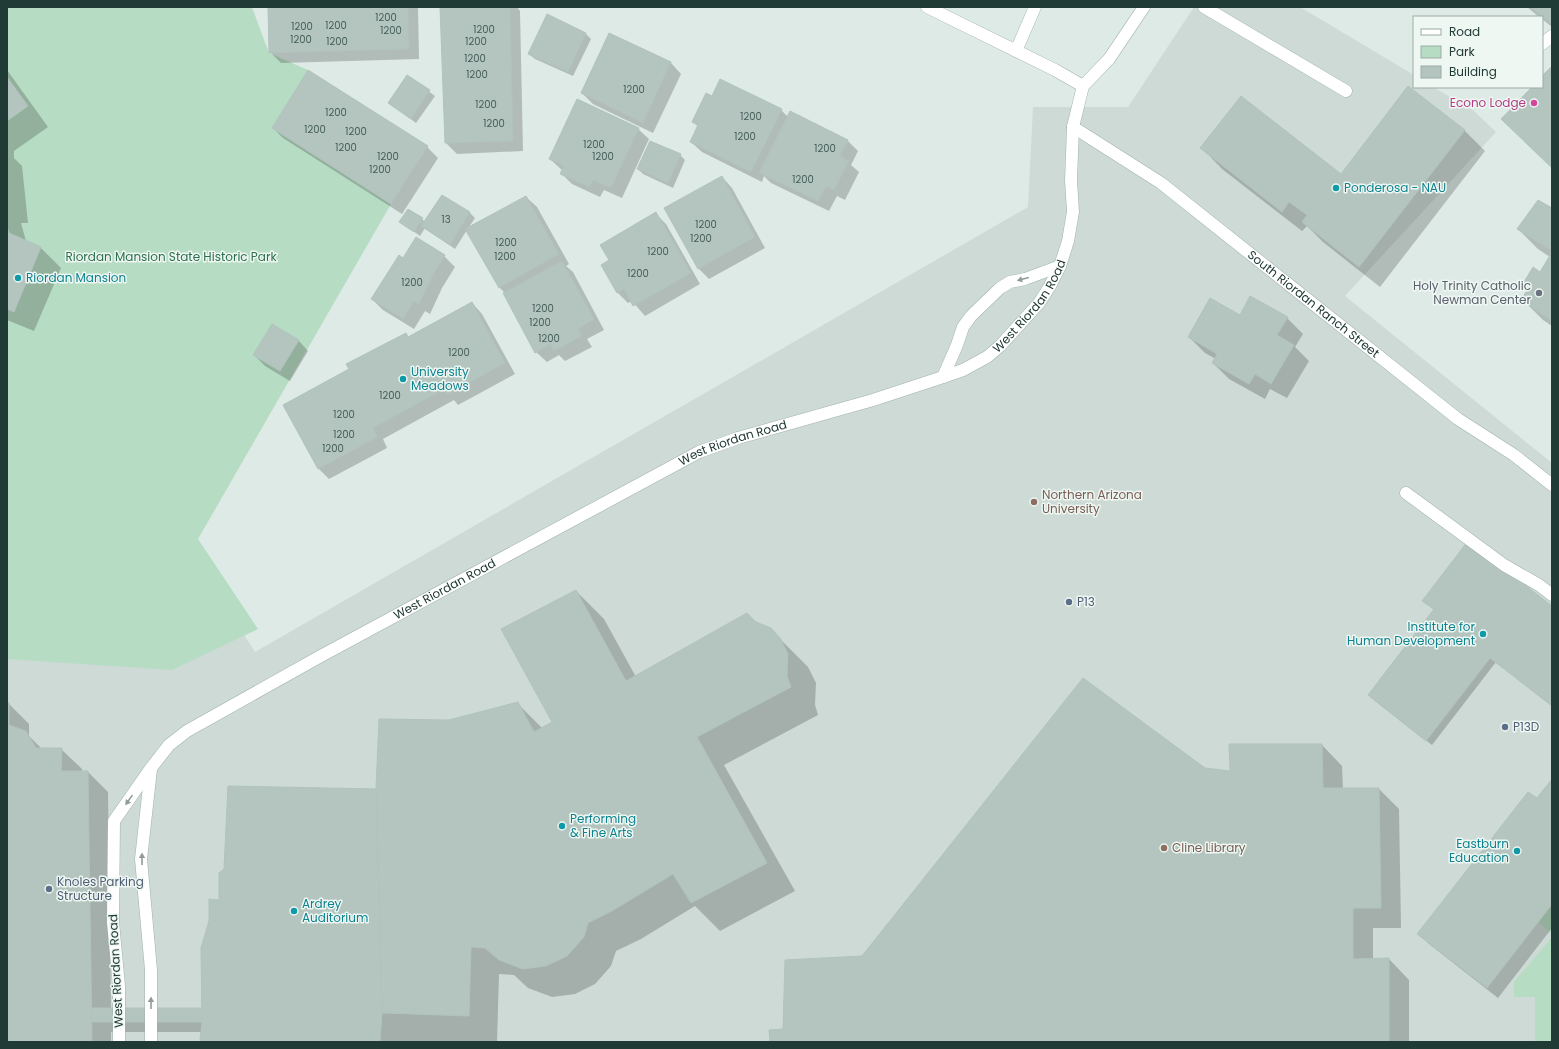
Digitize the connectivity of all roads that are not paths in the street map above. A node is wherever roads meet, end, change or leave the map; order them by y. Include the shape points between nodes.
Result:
1 (927, 7) edge
2 (1035, 7) edge
3 (1144, 7) edge
4 (1204, 7) edge
5 (1552, 36) edge
6 (1543, 43) edge
7 (1016, 51) junction
8 (1083, 86) junction
9 (1346, 91) dead end
10 (1073, 127) junction
11 (1060, 266) junction
12 (944, 377) junction
13 (1552, 485) edge
14 (1406, 493) dead end
15 (1552, 595) edge
16 (151, 768) junction
17 (119, 1042) edge
18 (151, 1042) edge

1 - 7 street
2 - 7 street
3 - 8 street via 1109,59
4 - 9 street
5 - 6 street
7 - 8 street
8 - 10 street, West Riordan Road
10 - 11 street, West Riordan Road via 1073,212
10 - 13 street, South Riordan Ranch Street via 1161,183 1458,419 1514,455
11 - 12 street, West Riordan Road via 1039,303 1000,346 964,370
11 -> 12 street via 1010,282 1000,288 963,327
12 - 16 street, West Riordan Road via 699,452 187,731 169,745
14 - 15 street via 1504,565
16 -> 17 street, West Riordan Road via 114,821 113,922 119,986
18 -> 16 street via 151,970 141,859

